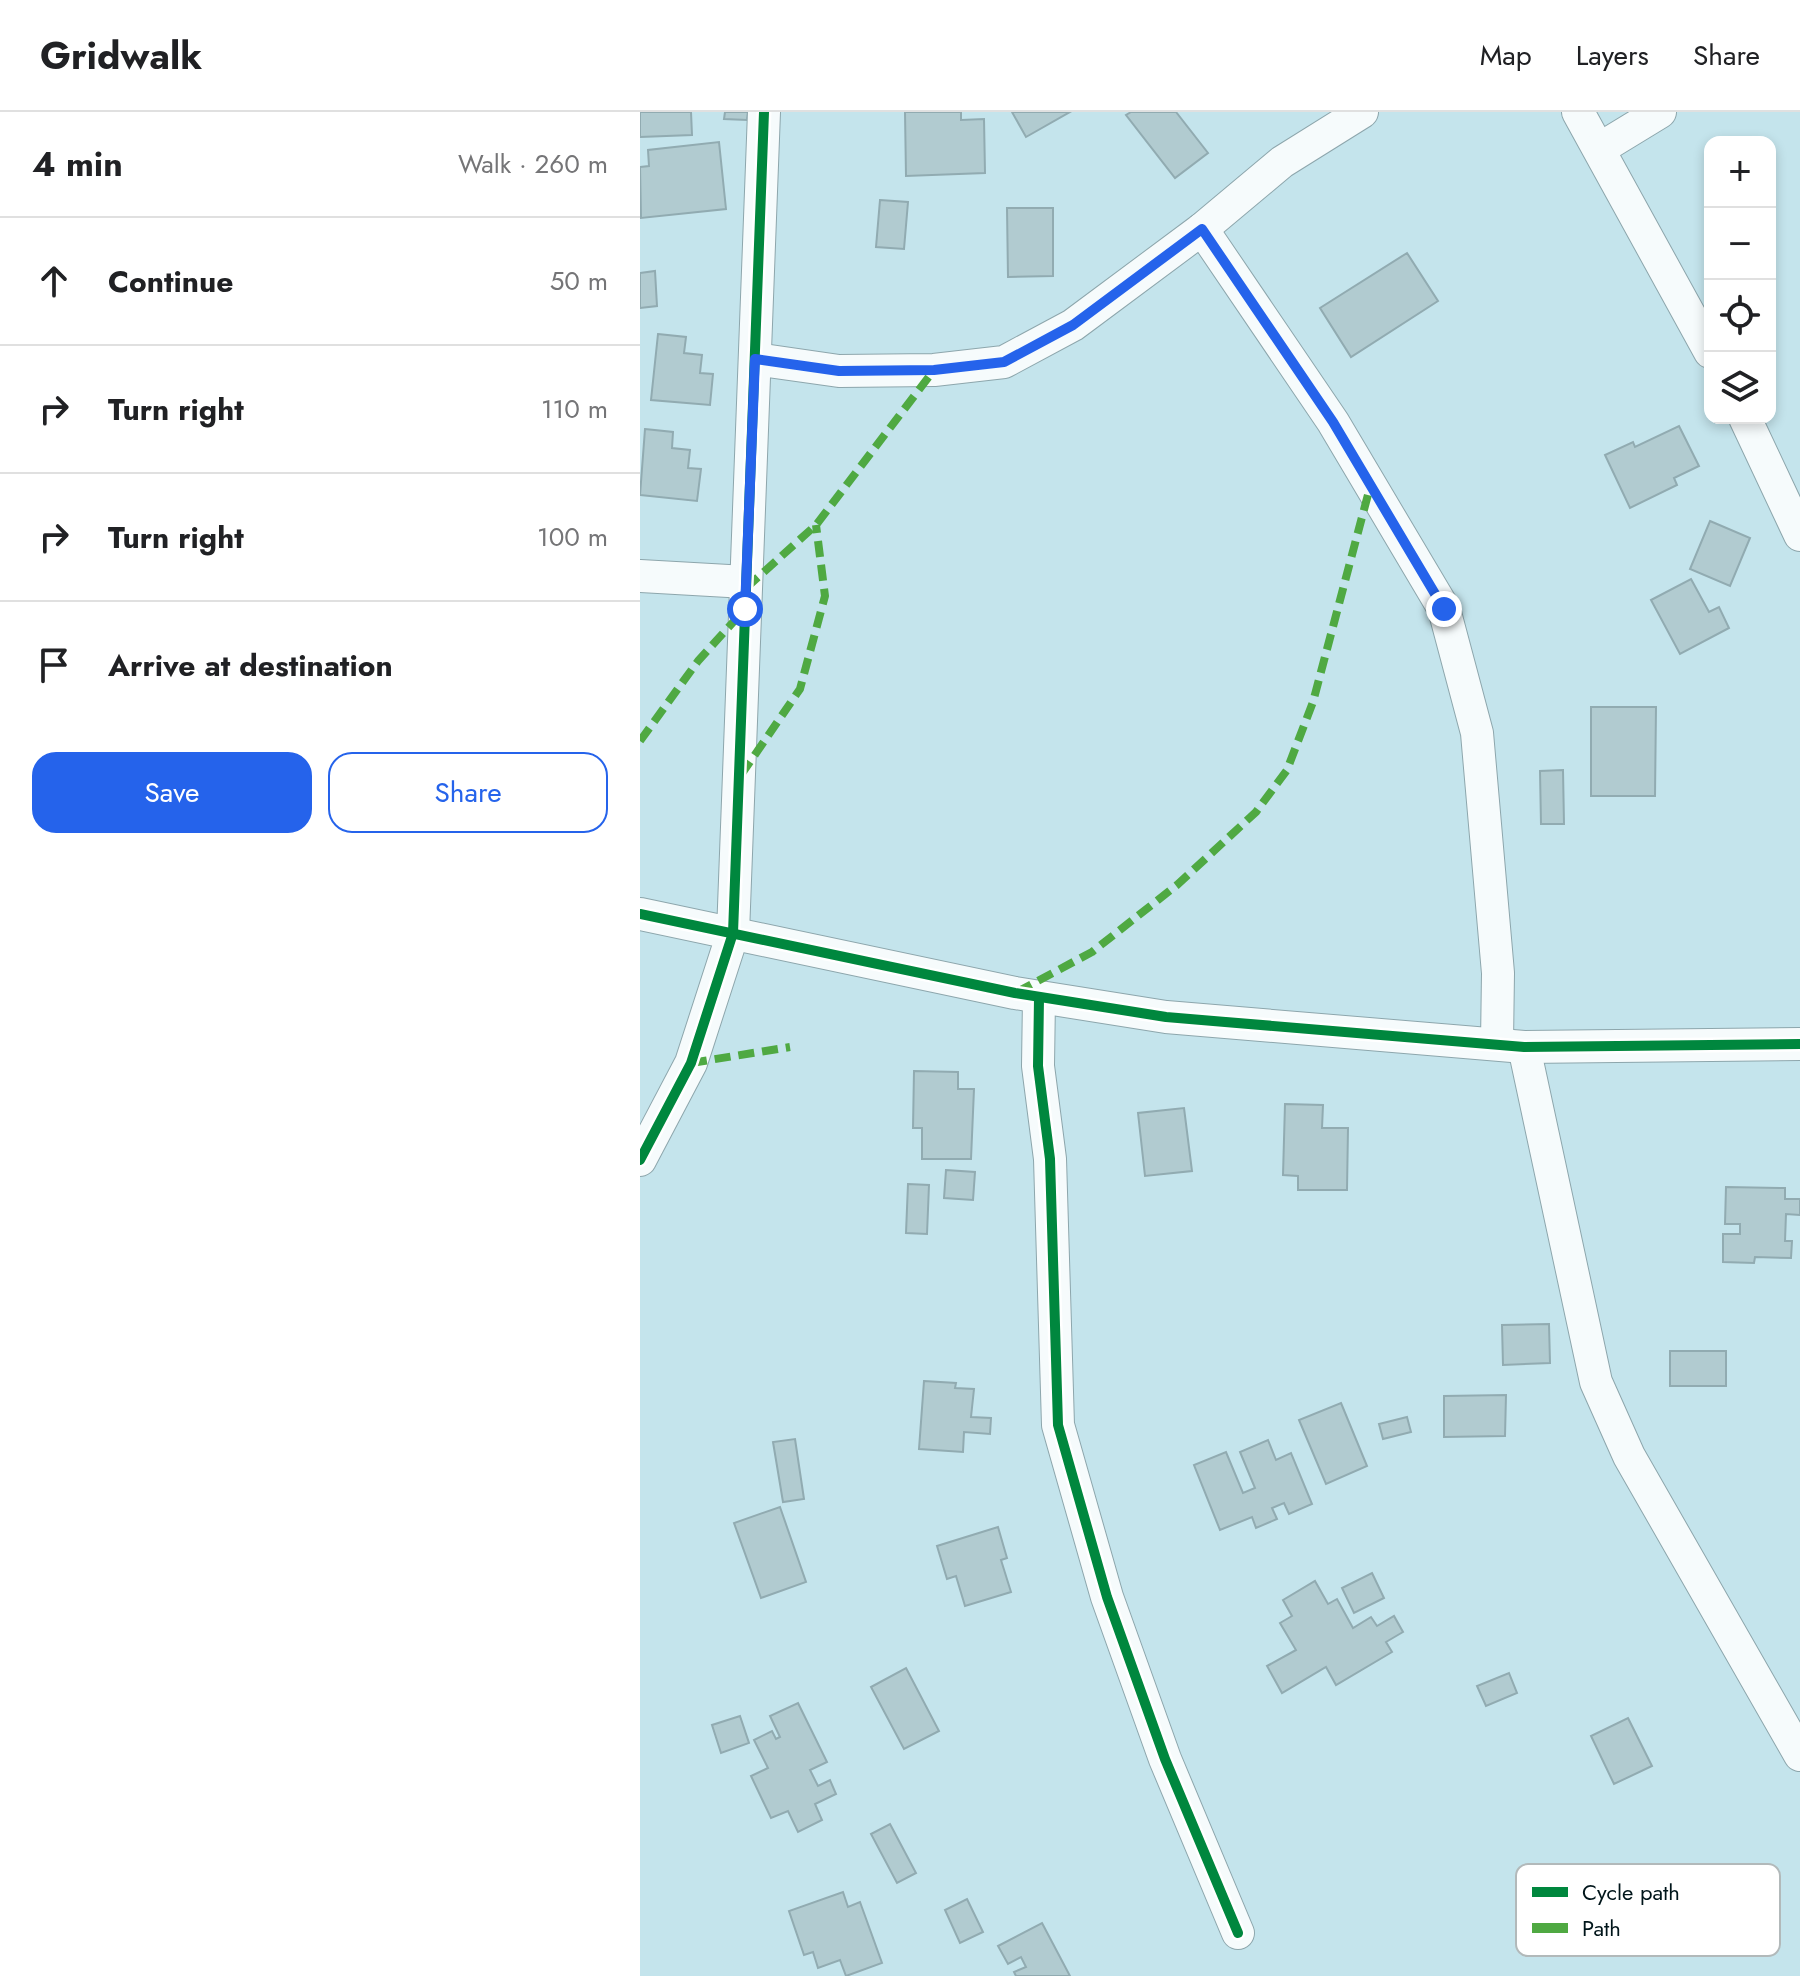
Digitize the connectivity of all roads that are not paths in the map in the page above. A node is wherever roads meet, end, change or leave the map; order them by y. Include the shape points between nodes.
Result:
1 (764, 112) edge
2 (1362, 112) edge
3 (1578, 112) edge
4 (1660, 112) edge
5 (1601, 148) junction
6 (1202, 229) junction
7 (1704, 341) edge
8 (755, 359) junction
9 (1748, 424) edge
10 (1800, 535) edge
11 (640, 576) edge
12 (746, 582) junction
13 (640, 914) edge
14 (733, 933) junction
15 (1039, 998) junction
16 (1510, 1044) junction
17 (1800, 1044) edge
18 (640, 1160) edge
19 (1786, 1706) edge
20 (1800, 1755) edge
21 (1238, 1933) dead end

1 - 8 street
2 - 6 street via 1282,162
3 - 5 street
4 - 5 street
5 - 7 street
6 - 8 street via 1073,325 1004,362 934,370 839,371
6 - 16 street via 1333,422 1444,609 1477,733 1498,973
8 - 12 street
9 - 10 street
11 - 12 street
12 - 14 street
13 - 14 street
14 - 15 street
14 - 18 street via 691,1063
15 - 16 street via 1166,1017
15 - 21 street via 1038,1066 1052,1188 1058,1425 1107,1597 1165,1759
16 - 17 street
16 - 19 street via 1596,1382 1629,1456
19 - 20 street

